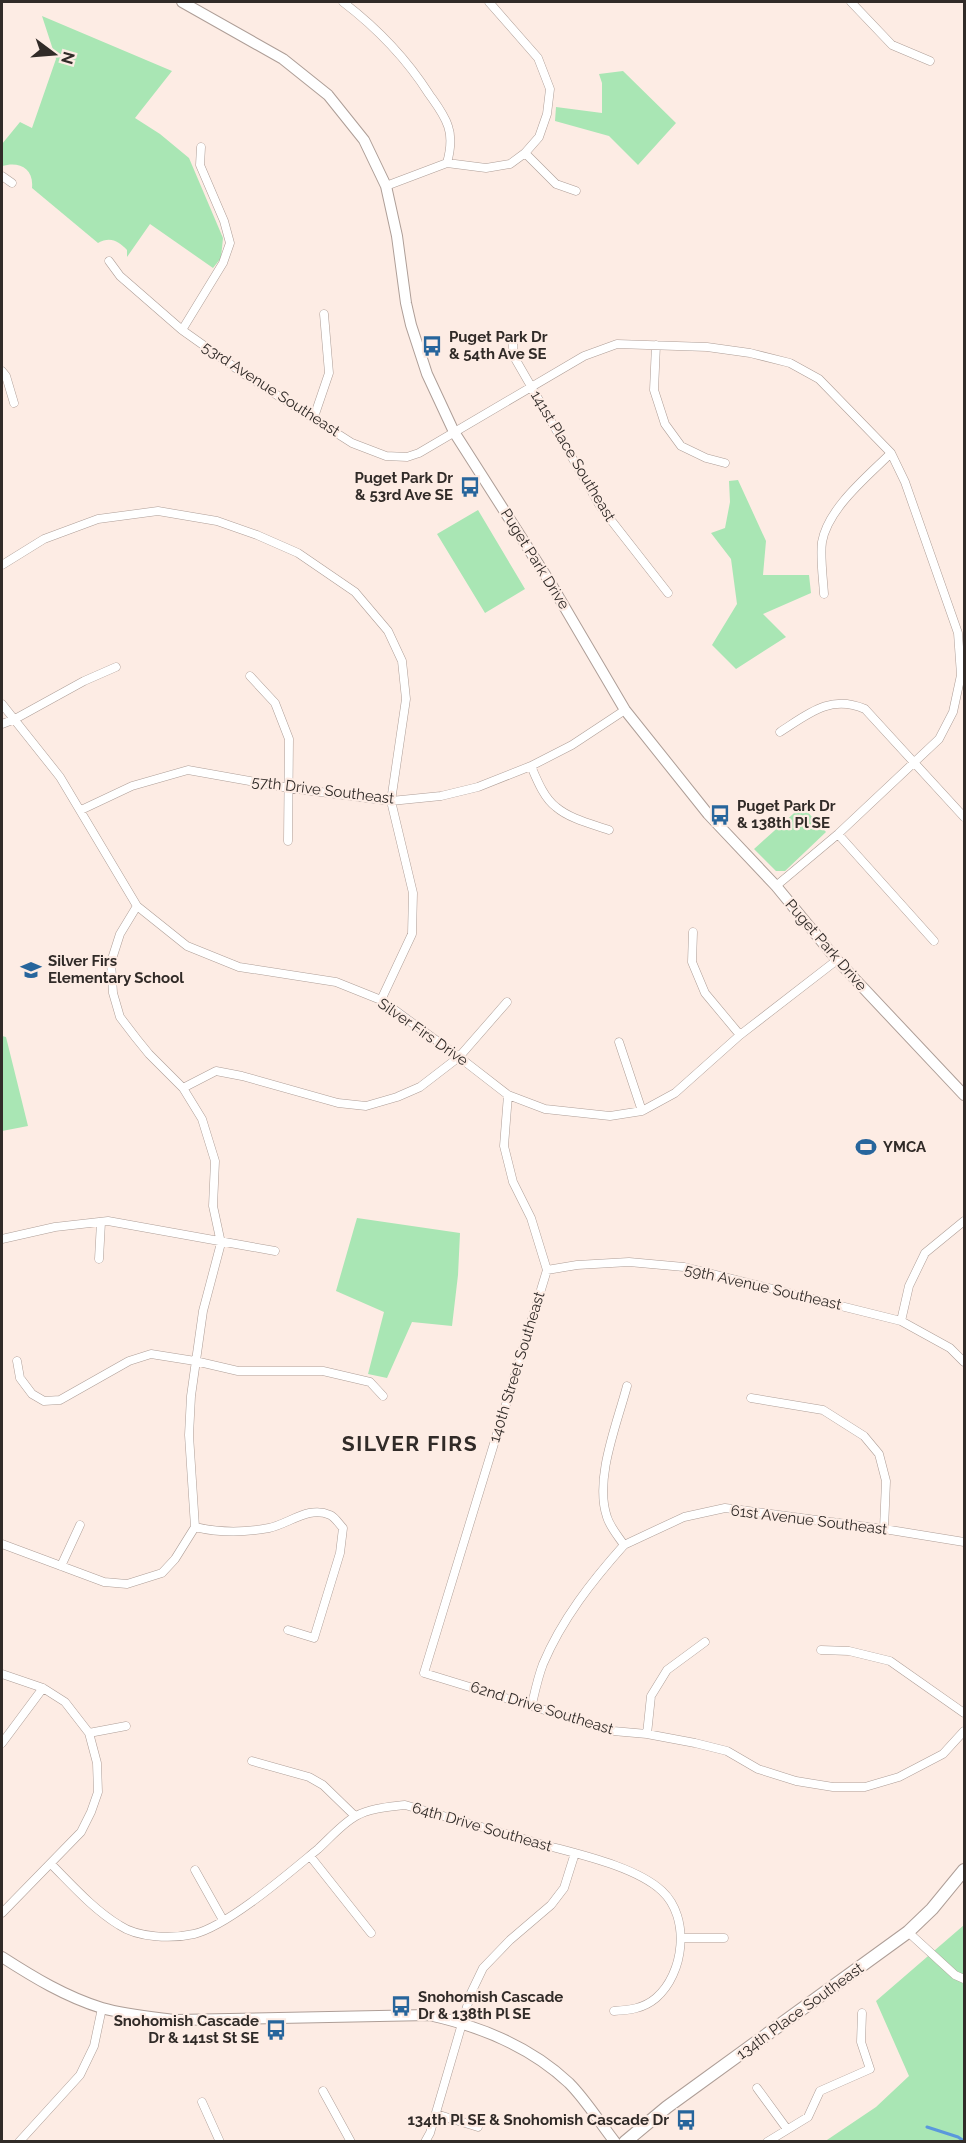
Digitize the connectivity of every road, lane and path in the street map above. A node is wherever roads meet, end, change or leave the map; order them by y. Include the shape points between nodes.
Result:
1 (182, 2) edge
2 (344, 2) edge
3 (489, 2) edge
4 (850, 2) edge
5 (930, 61) dead end
6 (201, 147) dead end
7 (525, 153) junction
8 (447, 163) junction
9 (2, 176) edge
10 (12, 183) dead end
11 (386, 186) junction
12 (576, 191) dead end
13 (108, 261) dead end
14 (324, 314) dead end
15 (182, 330) junction
16 (513, 341) dead end
17 (656, 345) junction
18 (2, 371) edge
19 (531, 387) junction
20 (14, 403) dead end
21 (314, 417) junction
22 (454, 432) junction
23 (891, 453) junction
24 (725, 463) dead end
25 (2, 564) edge
26 (668, 593) dead end
27 (824, 594) dead end
28 (961, 632) edge
29 (116, 667) dead end
30 (250, 676) dead end
31 (2, 704) edge
32 (625, 710) junction
33 (15, 719) junction
34 (2, 724) edge
35 (780, 732) dead end
36 (914, 761) junction
37 (531, 766) junction
38 (289, 788) junction
39 (391, 801) junction
40 (81, 810) junction
41 (964, 817) edge
42 (609, 830) dead end
43 (838, 834) junction
44 (288, 841) dead end
45 (776, 886) junction
46 (137, 906) junction
47 (693, 932) dead end
48 (934, 941) dead end
49 (837, 960) junction
50 (381, 1000) junction
51 (507, 1002) dead end
52 (740, 1035) junction
53 (619, 1042) dead end
54 (459, 1056) junction
55 (183, 1088) junction
56 (508, 1095) junction
57 (964, 1095) edge
58 (642, 1111) junction
59 (964, 1221) edge
60 (101, 1222) junction
61 (2, 1239) edge
62 (221, 1243) junction
63 (275, 1251) dead end
64 (99, 1259) dead end
65 (547, 1270) junction
66 (901, 1321) junction
67 (17, 1361) dead end
68 (195, 1361) junction
69 (964, 1362) edge
70 (627, 1386) dead end
71 (383, 1396) dead end
72 (751, 1398) dead end
73 (80, 1525) dead end
74 (195, 1527) junction
75 (884, 1529) junction
76 (964, 1542) edge
77 (2, 1544) edge
78 (624, 1545) junction
79 (61, 1566) junction
80 (288, 1630) dead end
81 (705, 1642) dead end
82 (821, 1650) dead end
83 (424, 1672) joint
84 (2, 1674) edge
85 (43, 1688) junction
86 (532, 1704) junction
87 (964, 1713) edge
88 (126, 1726) dead end
89 (964, 1731) edge
90 (89, 1733) junction
91 (647, 1734) junction
92 (2, 1743) edge
93 (252, 1761) dead end
94 (355, 1816) junction
95 (575, 1853) junction
96 (310, 1856) junction
97 (51, 1863) junction
98 (195, 1870) dead end
99 (964, 1870) edge
100 (2, 1913) edge
101 (223, 1920) junction
102 (908, 1932) junction
103 (371, 1933) dead end
104 (682, 1938) junction
105 (724, 1938) dead end
106 (2, 1957) edge
107 (964, 1979) edge
108 (102, 2008) junction
109 (614, 2011) dead end
110 (862, 2013) dead end
111 (463, 2022) junction
112 (757, 2088) dead end
113 (323, 2091) dead end
114 (202, 2102) dead end
115 (436, 2114) junction
116 (478, 2127) dead end
117 (787, 2129) junction
118 (19, 2142) edge
119 (220, 2142) edge
120 (351, 2142) edge
121 (425, 2142) edge
122 (615, 2142) edge
123 (625, 2142) edge
124 (767, 2142) edge

1 - 11 street, Puget Park Drive via 283,59 328,95 364,140
2 - 8 street via 396,49 443,113 449,128
3 - 7 street via 538,58 550,89 539,137
4 - 5 street via 892,45
6 - 15 street via 200,165 230,243 224,263
7 - 8 street via 510,164 486,168
7 - 12 street via 556,184
8 - 11 street
9 - 10 street
11 - 22 street, Puget Park Drive via 411,325 427,374
13 - 15 street, 53rd Avenue Southeast
14 - 21 street via 329,373
15 - 21 street, 53rd Avenue Southeast
16 - 19 street, 141st Place Southeast via 513,355
17 - 19 street, 53rd Avenue Southeast via 617,344 584,356
17 - 23 street, 53rd Avenue Southeast via 707,347 790,363 819,379
17 - 24 street via 654,390 664,424 681,446
18 - 20 street
19 - 22 street, 53rd Avenue Southeast
19 - 26 street, 141st Place Southeast via 600,506
21 - 22 street, 53rd Avenue Southeast via 352,443 386,456 419,453
22 - 32 street, Puget Park Drive
23 - 27 street via 834,514 822,542
23 - 28 street, 53rd Avenue Southeast
25 - 39 street via 44,539 98,519 158,512 218,521 298,553 355,592 388,631 402,661 406,699
28 - 36 street, 53rd Avenue Southeast via 961,675 953,712 939,739
29 - 33 street
30 - 38 street via 275,703 289,739
31 - 33 street, Silver Firs Drive
32 - 37 street, 57th Drive Southeast
32 - 45 street, Puget Park Drive via 708,814
33 - 34 street
33 - 40 street, Silver Firs Drive
35 - 36 street via 825,705 853,704 865,709
36 - 41 street
36 - 43 street, 53rd Avenue Southeast
37 - 39 street, 57th Drive Southeast via 478,787 441,796
37 - 42 street via 555,807
38 - 39 street, 57th Drive Southeast
38 - 40 street, 57th Drive Southeast via 188,770 132,786
38 - 44 street
39 - 50 street via 413,893 412,934
40 - 46 street, Silver Firs Drive
43 - 45 street, 53rd Avenue Southeast
43 - 48 street
45 - 49 street, Puget Park Drive
46 - 50 street, Silver Firs Drive via 187,946 239,967 336,982
46 - 55 street via 120,934 111,962 113,993 120,1017
47 - 52 street via 692,962 705,993
49 - 52 street, Silver Firs Drive
49 - 57 street, Puget Park Drive
50 - 54 street, Silver Firs Drive
51 - 54 street
52 - 58 street, Silver Firs Drive via 675,1093
53 - 58 street
54 - 55 street via 420,1087 366,1106 338,1103 216,1071
54 - 56 street, Silver Firs Drive
55 - 62 street via 202,1119 215,1161 213,1206
56 - 58 street, Silver Firs Drive via 545,1109 573,1113 610,1116
56 - 65 street via 504,1146 513,1182 531,1218
59 - 66 street via 925,1253 909,1286
60 - 61 street
60 - 62 street
60 - 64 street
62 - 63 street
62 - 68 street
65 - 66 street, 59th Avenue Southeast via 629,1262 684,1267
65 - 83 street, 140th Street Southeast
66 - 69 street, 59th Avenue Southeast via 950,1348
67 - 68 street via 20,1378 32,1394 44,1401 60,1400 129,1361 151,1354
68 - 71 street via 238,1371 324,1371 370,1382
68 - 74 street via 189,1435
70 - 78 street via 602,1492 607,1518
72 - 75 street via 823,1410 864,1436 879,1454 886,1481
73 - 79 street
74 - 79 street via 162,1573 144,1580 127,1584 104,1582
74 - 80 street via 233,1533 271,1528 316,1512 332,1515 343,1528 340,1553 314,1638
75 - 76 street, 61st Avenue Southeast
75 - 78 street, 61st Avenue Southeast via 725,1508 684,1517
77 - 79 street
78 - 86 street via 593,1580 564,1624 543,1664
81 - 91 street via 667,1670 651,1696
82 - 87 street via 849,1651 890,1661
83 - 86 street, 62nd Drive Southeast
84 - 85 street
85 - 90 street via 65,1702
85 - 92 street
86 - 91 street, 62nd Drive Southeast via 613,1731
88 - 90 street
89 - 91 street, 62nd Drive Southeast via 943,1754 899,1777 865,1787 796,1782 758,1769 727,1751
90 - 97 street via 97,1763 98,1792 81,1832
93 - 94 street via 309,1777
94 - 95 street, 64th Drive Southeast via 405,1805
94 - 96 street, 64th Drive Southeast
95 - 104 street, 64th Drive Southeast via 642,1876 664,1893 675,1912
95 - 111 street via 564,1888 551,1905 483,1968
96 - 101 street, 64th Drive Southeast
96 - 103 street
97 - 100 street
97 - 101 street, 64th Drive Southeast via 86,1899 120,1926 136,1933 155,1937 195,1934
98 - 101 street
99 - 102 main road, 134th Place Southeast
102 - 107 street
102 - 123 main road, 134th Place Southeast
104 - 105 street
104 - 109 street, 64th Drive Southeast via 673,1976 656,1998 638,2009
106 - 108 street via 61,1992
108 - 111 street via 176,2020 429,2015
108 - 118 street via 94,2046 80,2075
110 - 117 street via 861,2042 870,2069 820,2091 808,2116
111 - 115 street
111 - 122 street via 514,2045 548,2066 570,2085
112 - 117 street
113 - 120 street
114 - 119 street
115 - 116 street
115 - 121 street
117 - 124 street

